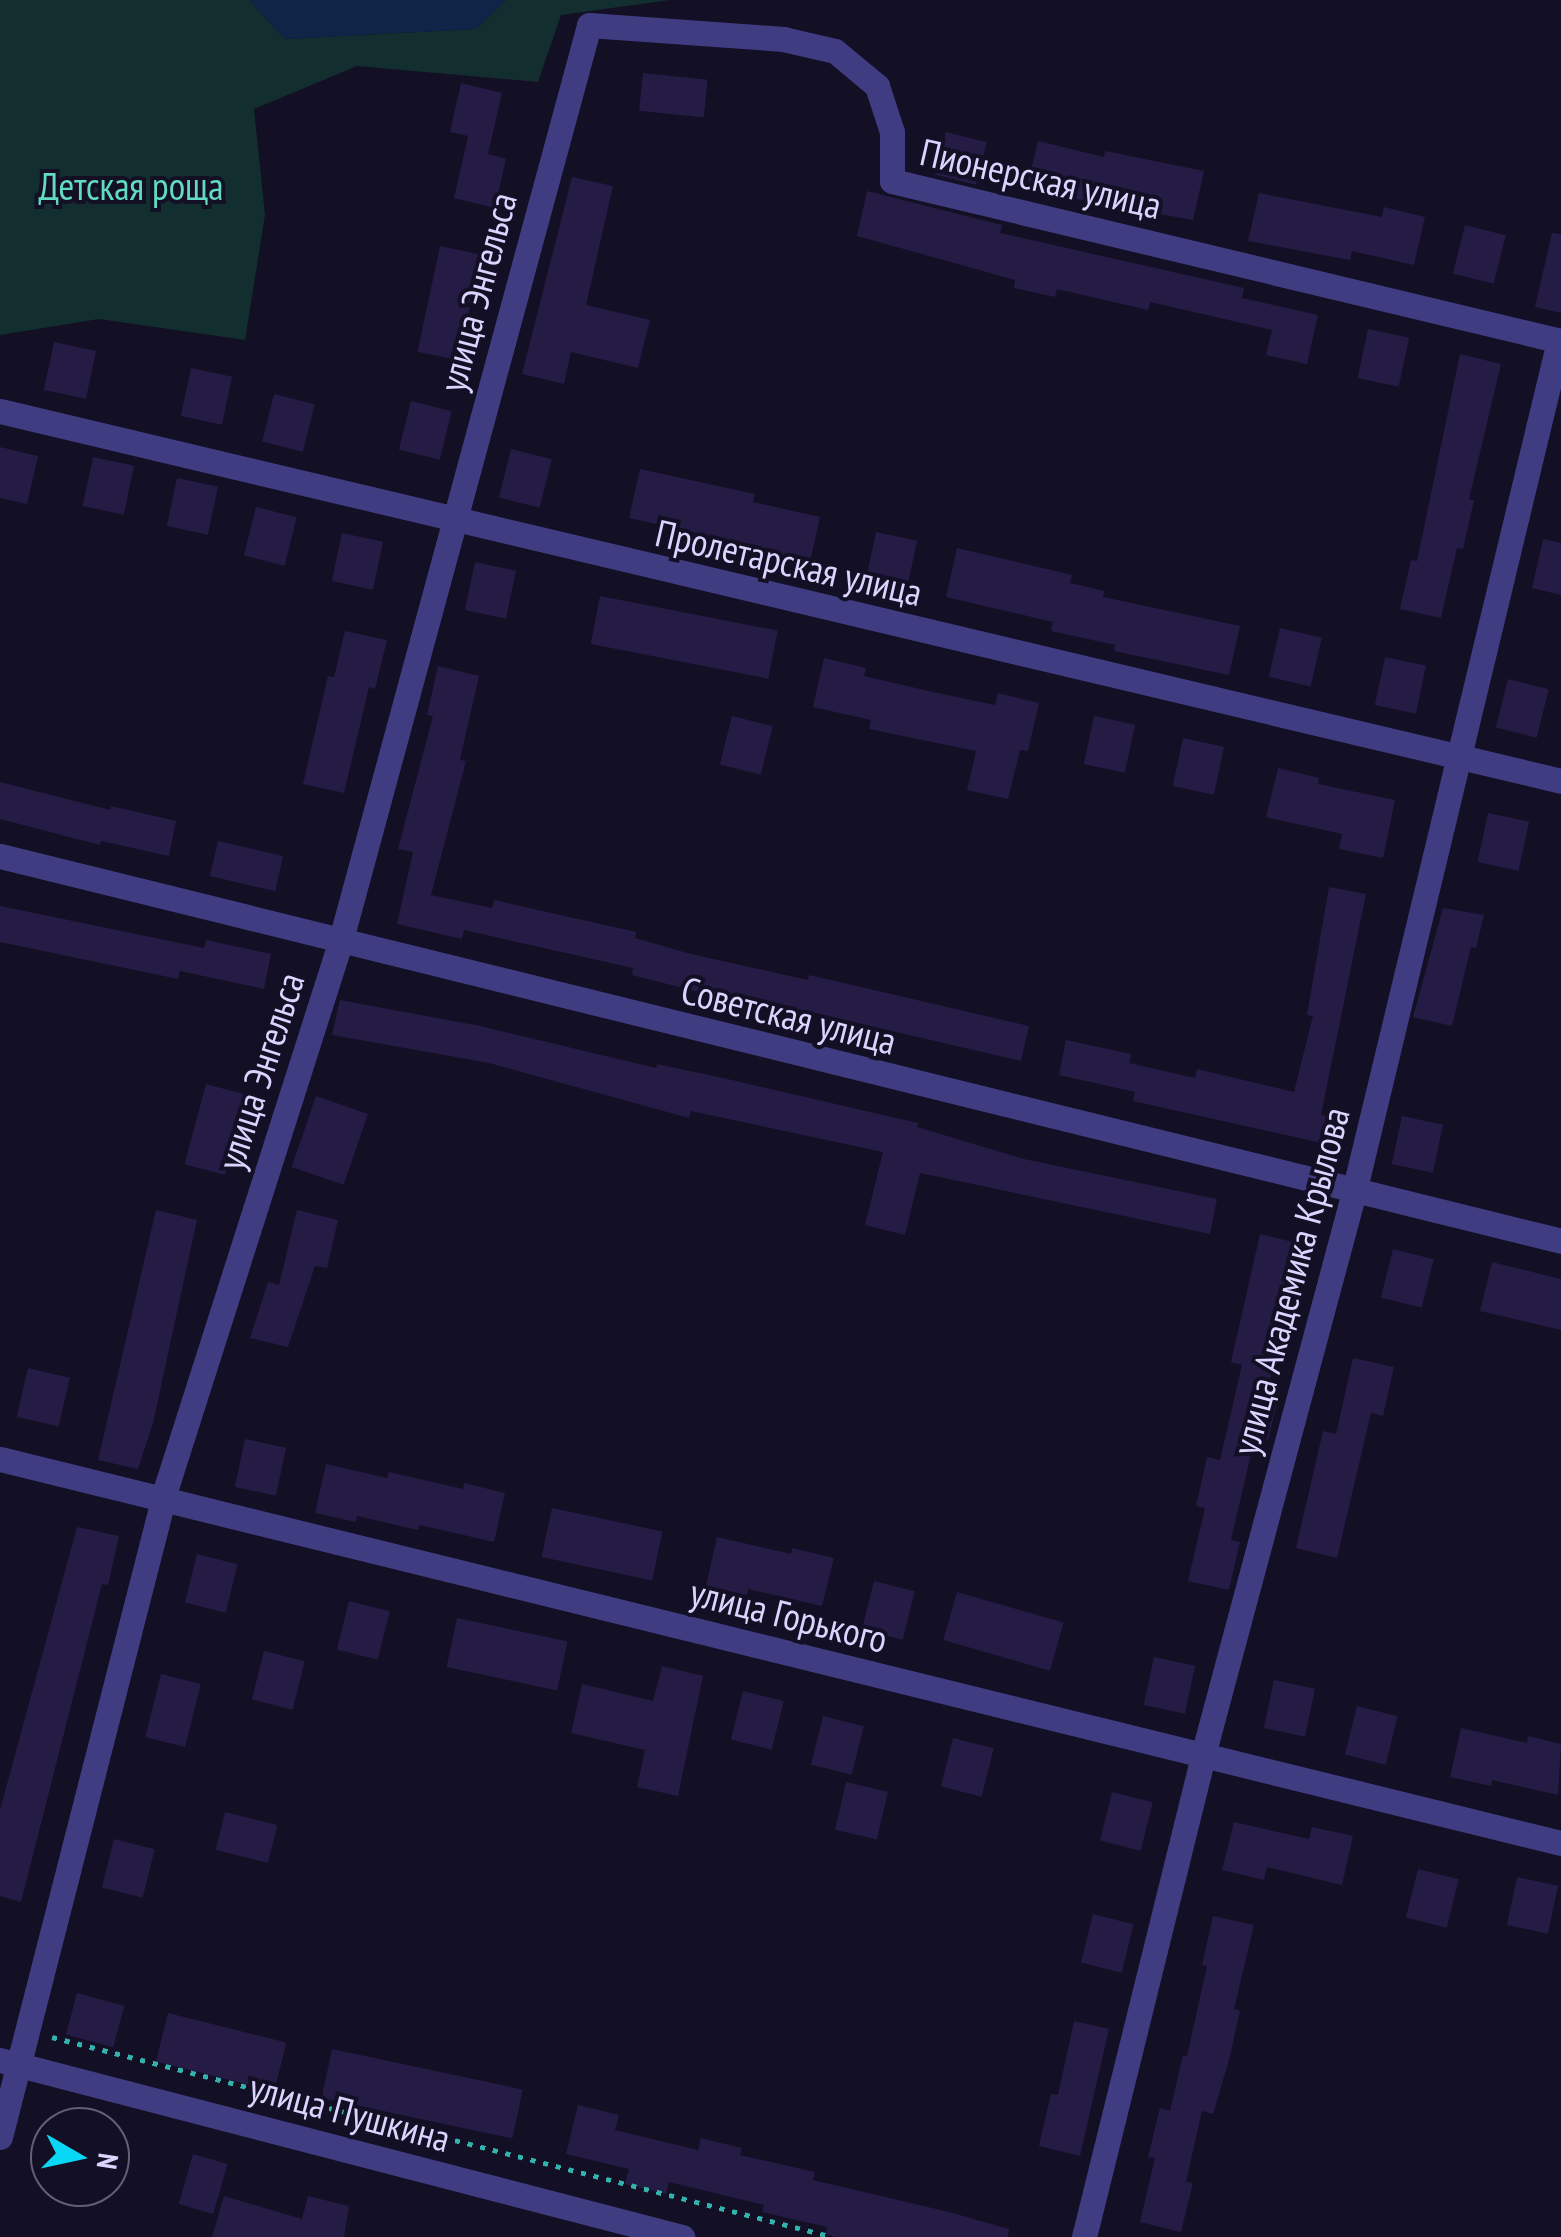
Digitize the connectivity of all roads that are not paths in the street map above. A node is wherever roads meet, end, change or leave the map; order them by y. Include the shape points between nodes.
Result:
1 (588, 26) joint
2 (1560, 341) edge
3 (0, 412) edge
4 (452, 522) junction
5 (1457, 756) junction
6 (1561, 780) edge
7 (0, 856) edge
8 (340, 943) junction
9 (1354, 1192) junction
10 (1561, 1240) edge
11 (0, 1460) edge
12 (164, 1501) junction
13 (1203, 1755) junction
14 (1561, 1842) edge
15 (11, 2063) edge
16 (0, 2137) edge
17 (682, 2237) edge
18 (1084, 2237) edge

1 - 2 street, Пионерская улица via 784,40 835,51 877,86 892,132 892,181
1 - 4 street, улица Энгельса
2 - 5 street, улица Академика Крылова
3 - 4 street, Пролетарская улица
4 - 5 street, Пролетарская улица
4 - 8 street, улица Энгельса
5 - 6 street, Пролетарская улица
5 - 9 street, улица Академика Крылова
7 - 8 street, Советская улица
8 - 9 street, Советская улица
8 - 12 street, улица Энгельса
9 - 10 street, Советская улица
9 - 13 street, улица Академика Крылова
11 - 12 street, улица Горького
12 - 13 street, улица Горького
12 - 15 street, улица Энгельса via 30,2031
13 - 14 street, улица Горького
13 - 18 street, улица Академика Крылова
15 - 16 street, улица Энгельса
15 - 17 street, улица Пушкина

